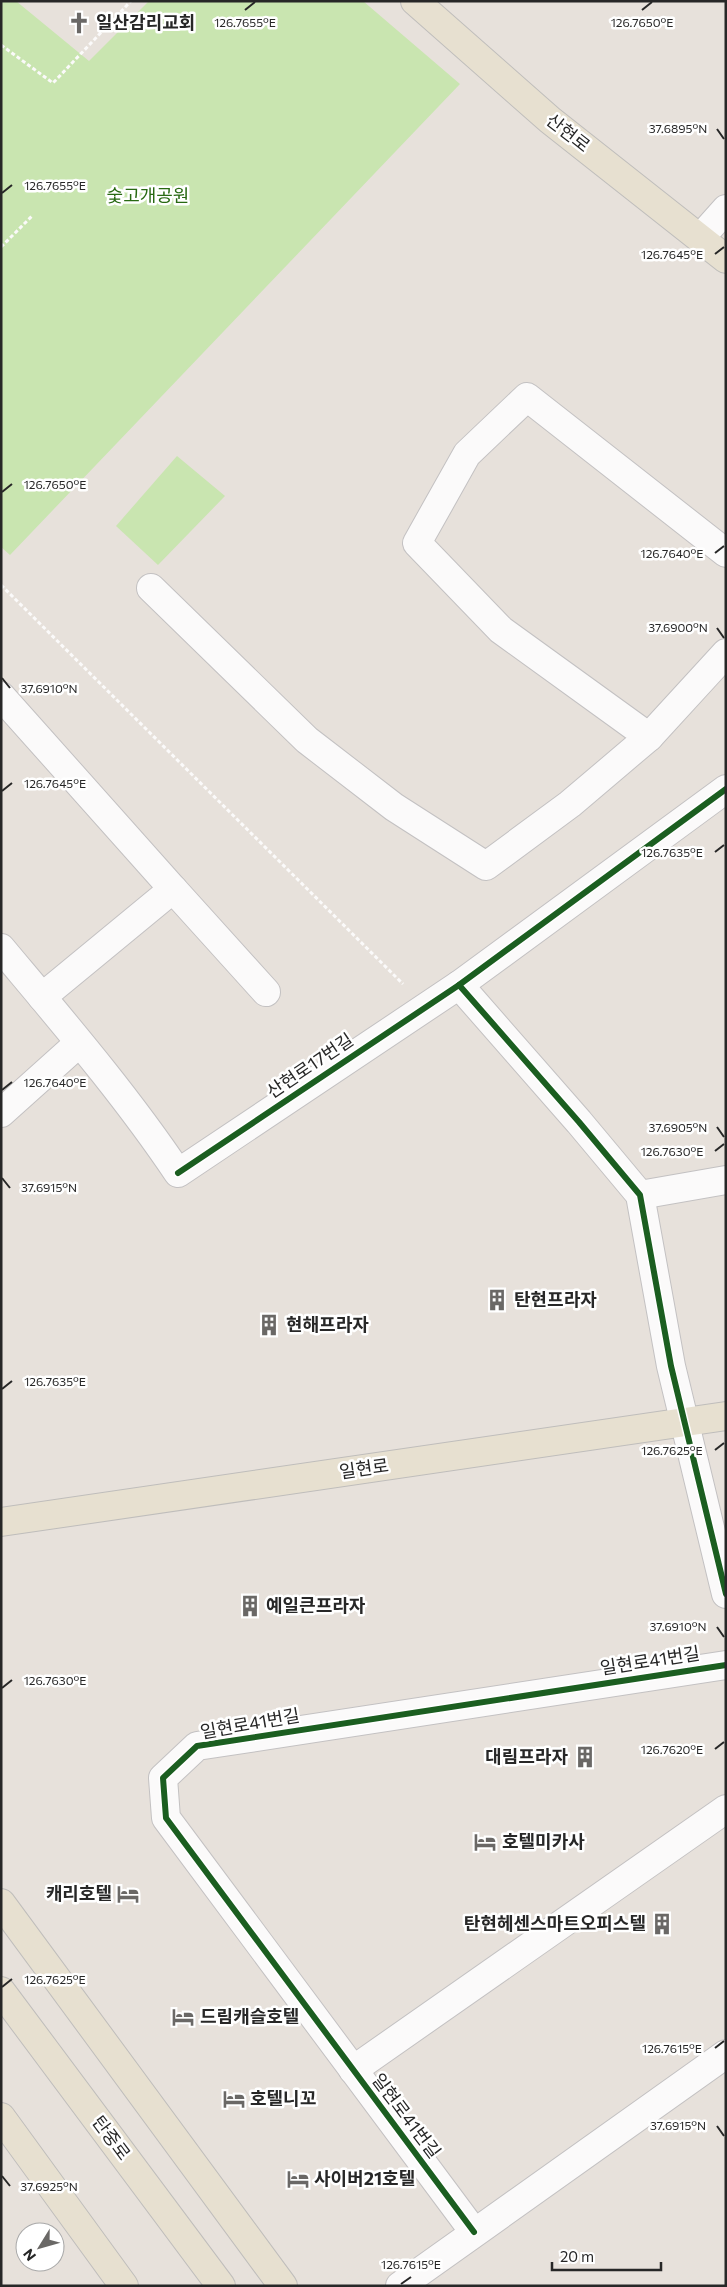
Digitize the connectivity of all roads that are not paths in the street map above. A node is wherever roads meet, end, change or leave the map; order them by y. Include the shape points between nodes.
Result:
1 (414, 1) edge
2 (726, 209) edge
3 (701, 237) junction
4 (726, 259) edge
5 (726, 553) edge
6 (151, 588) dead end
7 (726, 653) edge
8 (1, 696) edge
9 (649, 737) junction
10 (726, 789) edge
11 (173, 889) junction
12 (1, 948) edge
13 (459, 985) junction
14 (266, 992) dead end
15 (42, 997) junction
16 (80, 1043) junction
17 (1, 1113) edge
18 (726, 1180) edge
19 (640, 1195) junction
20 (726, 1416) edge
21 (683, 1422) junction
22 (1, 1522) edge
23 (726, 1594) edge
24 (726, 1664) edge
25 (726, 1809) edge
26 (1, 1904) edge
27 (1, 1991) edge
28 (726, 2054) edge
29 (353, 2070) junction
30 (1, 2117) edge
31 (474, 2232) junction
32 (272, 2280) edge
33 (124, 2286) edge
34 (221, 2286) edge
35 (400, 2286) edge

1 - 3 main road, 산현로 via 550,120
2 - 3 street
3 - 4 main road, 산현로
5 - 9 street via 527,397 466,454 417,543 501,630
6 - 9 street via 307,740 394,807 486,866 570,804
7 - 9 street
8 - 11 street
10 - 13 street, 산현로17번길
11 - 14 street
11 - 15 street
12 - 15 street
13 - 16 street, 산현로17번길 via 178,1173
13 - 19 street
15 - 16 street
16 - 17 street
18 - 19 street
19 - 21 street
20 - 21 main road, 일현로
21 - 22 main road, 일현로
21 - 23 street
24 - 29 street, 일현로41번길 via 197,1746 163,1778 166,1818
25 - 29 street, 일현로41번길
26 - 32 main road
27 - 34 main road, 탄중로
28 - 31 street
29 - 31 street, 일현로41번길
30 - 33 main road
31 - 35 street

